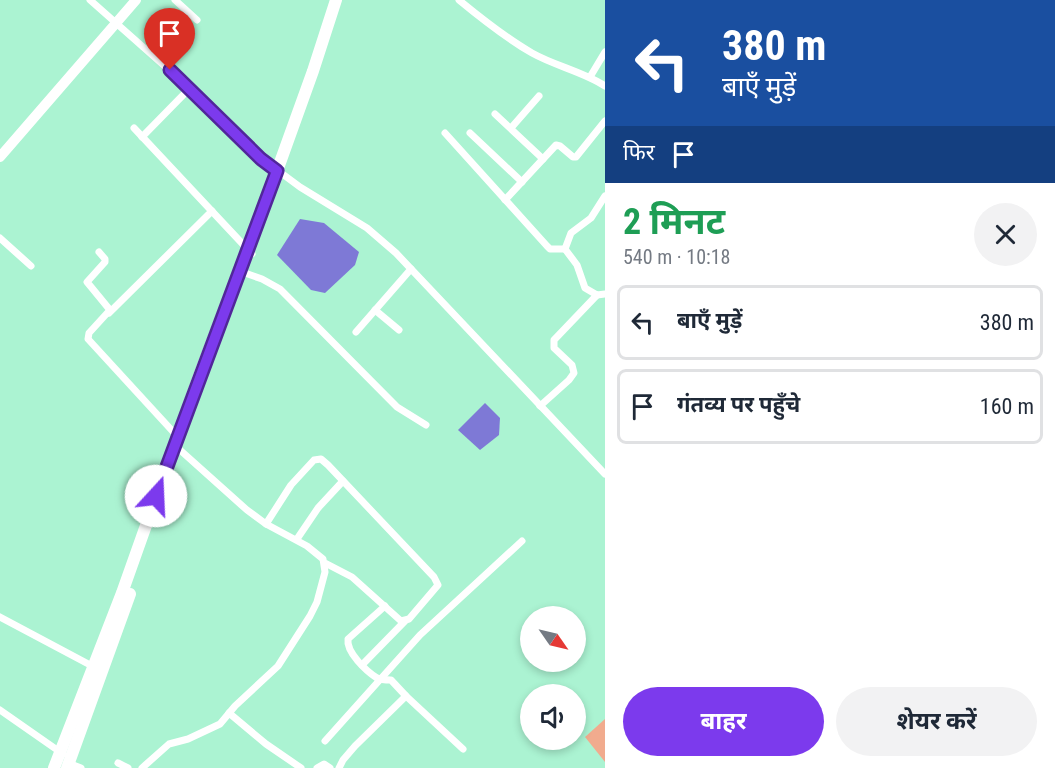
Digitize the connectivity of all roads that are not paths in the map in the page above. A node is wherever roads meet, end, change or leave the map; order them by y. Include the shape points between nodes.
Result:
1 (90, 0) edge
2 (135, 0) edge
3 (174, 0) edge
4 (336, 0) edge
5 (343, 0) edge
6 (459, 0) edge
7 (196, 20) dead end
8 (117, 23) junction
9 (605, 52) edge
10 (590, 77) junction
11 (605, 86) edge
12 (189, 89) junction
13 (539, 96) dead end
14 (495, 114) dead end
15 (605, 120) edge
16 (134, 128) dead end
17 (511, 129) junction
18 (445, 133) dead end
19 (470, 133) dead end
20 (142, 137) junction
21 (0, 157) edge
22 (543, 159) junction
23 (280, 173) junction
24 (522, 182) junction
25 (505, 200) junction
26 (604, 201) edge
27 (212, 211) junction
28 (0, 238) edge
29 (565, 249) junction
30 (249, 251) junction
31 (99, 252) dead end
32 (31, 266) dead end
33 (411, 269) junction
34 (245, 273) junction
35 (601, 295) edge
36 (375, 310) junction
37 (109, 313) junction
38 (399, 330) dead end
39 (356, 332) dead end
40 (540, 406) junction
41 (426, 425) dead end
42 (177, 436) junction
43 (180, 450) junction
44 (605, 474) edge
45 (343, 481) junction
46 (266, 524) junction
47 (297, 539) junction
48 (522, 541) dead end
49 (325, 563) junction
50 (385, 606) junction
51 (0, 617) edge
52 (405, 621) junction
53 (362, 665) junction
54 (97, 669) junction
55 (379, 679) junction
56 (406, 696) junction
57 (0, 710) edge
58 (229, 713) junction
59 (325, 741) dead end
60 (463, 749) dead end
61 (66, 761) edge
62 (118, 762) dead end
63 (147, 766) edge
64 (54, 768) edge
65 (81, 768) edge
66 (128, 768) edge
67 (301, 768) edge
68 (317, 768) edge
69 (330, 768) edge
70 (339, 768) edge

1 - 8 street
2 - 8 main road
3 - 7 street
4 - 23 highway
5 - 23 highway
6 - 10 street via 532,53
8 - 12 street
8 - 21 main road
9 - 10 street
10 - 11 street
12 - 20 street
12 - 23 street
13 - 17 street
14 - 17 street
15 - 22 street via 576,157 557,145
16 - 20 street
17 - 22 street
18 - 25 street
19 - 24 street
20 - 27 street
22 - 24 street
23 - 30 highway
23 - 33 street via 368,228
24 - 25 street
25 - 29 street via 550,249
26 - 29 street via 591,218 571,233
27 - 30 street
27 - 37 street
28 - 32 street
29 - 35 street via 577,265 585,288
30 - 34 highway
30 - 42 highway
31 - 37 street via 105,262 87,282 110,307
33 - 36 street
33 - 40 street
34 - 41 street via 280,289 397,407
34 - 43 highway
35 - 40 street via 554,340 554,348 573,365 574,373
36 - 38 street
36 - 39 street
37 - 42 street via 88,339
40 - 44 street
42 - 54 highway
43 - 46 street
43 - 54 highway
45 - 46 street via 324,461 314,460 291,485
45 - 47 street
45 - 52 street via 438,582
46 - 47 street
47 - 49 street via 321,555
48 - 55 street via 420,635
49 - 50 street via 352,577
49 - 58 street via 317,602 284,658
50 - 52 street
50 - 53 street via 347,641
51 - 54 street
52 - 53 street
53 - 55 street
54 - 61 highway
55 - 56 street via 391,680
55 - 59 street
56 - 60 street
56 - 70 street via 355,746
57 - 61 street
58 - 63 street via 216,726 169,744
58 - 67 street
61 - 64 highway
61 - 65 street
62 - 66 street
68 - 69 street via 324,764

